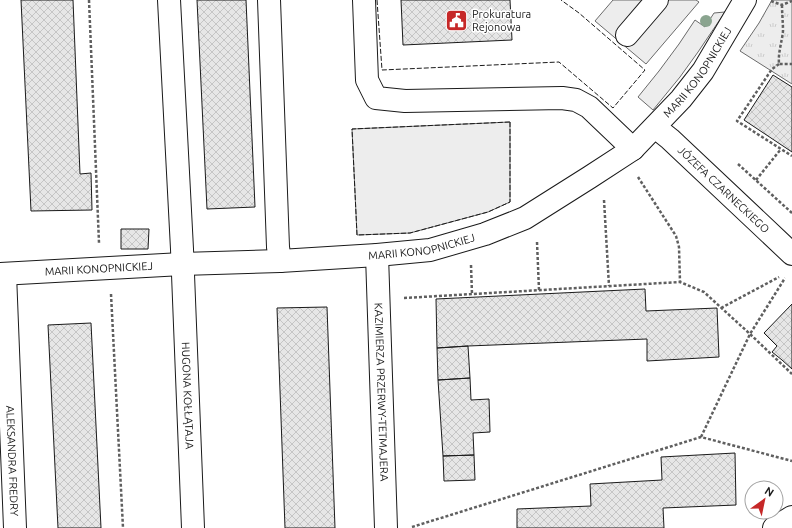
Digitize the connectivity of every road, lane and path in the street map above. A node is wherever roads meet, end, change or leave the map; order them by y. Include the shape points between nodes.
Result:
1 (89, 0) edge
2 (169, 0) edge
3 (270, 0) edge
4 (364, 0) edge
5 (657, 0) edge
6 (746, 0) edge
7 (768, 0) edge
8 (792, 1) edge
9 (782, 5) junction
10 (627, 35) dead end
11 (779, 64) junction
12 (792, 64) edge
13 (655, 127) junction
14 (633, 149) junction
15 (780, 149) junction
16 (792, 156) edge
17 (638, 176) dead end
18 (756, 180) dead end
19 (603, 193) dead end
20 (536, 239) dead end
21 (99, 246) dead end
22 (377, 256) junction
23 (471, 258) dead end
24 (280, 261) junction
25 (790, 263) edge
26 (182, 264) junction
27 (2, 274) edge
28 (782, 276) dead end
29 (680, 282) junction
30 (609, 286) junction
31 (539, 290) junction
32 (111, 293) dead end
33 (472, 294) junction
34 (397, 298) dead end
35 (721, 308) junction
36 (750, 334) junction
37 (792, 374) edge
38 (701, 437) junction
39 (792, 461) edge
40 (792, 517) edge
41 (16, 528) edge
42 (123, 528) edge
43 (193, 528) edge
44 (386, 528) edge
45 (410, 528) edge
46 (774, 528) edge

1 - 21 path
2 - 26 street, HUGONA KOŁŁĄTAJA
3 - 24 street
4 - 14 street via 367,80 376,98 405,101 562,98 576,100 589,108
5 - 10 street
6 - 13 street, MARII KONOPNICKIEJ via 703,71 681,100
7 - 9 path
8 - 9 path
9 - 11 path via 783,31 778,55
11 - 12 path
11 - 15 path via 772,69 737,122
13 - 14 street, MARII KONOPNICKIEJ
13 - 25 street, JÓZEFA CZARNECKIEGO via 670,139
14 - 22 street, MARII KONOPNICKIEJ via 525,218 485,234 430,250
15 - 16 path
15 - 18 path
17 - 29 path via 676,236 679,247
19 - 30 path
20 - 31 path
22 - 24 street, MARII KONOPNICKIEJ
22 - 44 street, KAZIMIERZA PRZERWY-TETMAJERA
23 - 33 path
24 - 26 street, MARII KONOPNICKIEJ
25 - 36 path
26 - 27 street, MARII KONOPNICKIEJ
26 - 43 street, HUGONA KOŁŁĄTAJA
27 - 41 street, ALEKSANDRA FREDRY
28 - 35 path
29 - 30 path
29 - 35 path via 704,292
30 - 31 path
31 - 33 path
32 - 42 path
33 - 34 path
35 - 36 path
36 - 37 path
36 - 38 path
38 - 39 path
38 - 45 path
40 - 46 street

